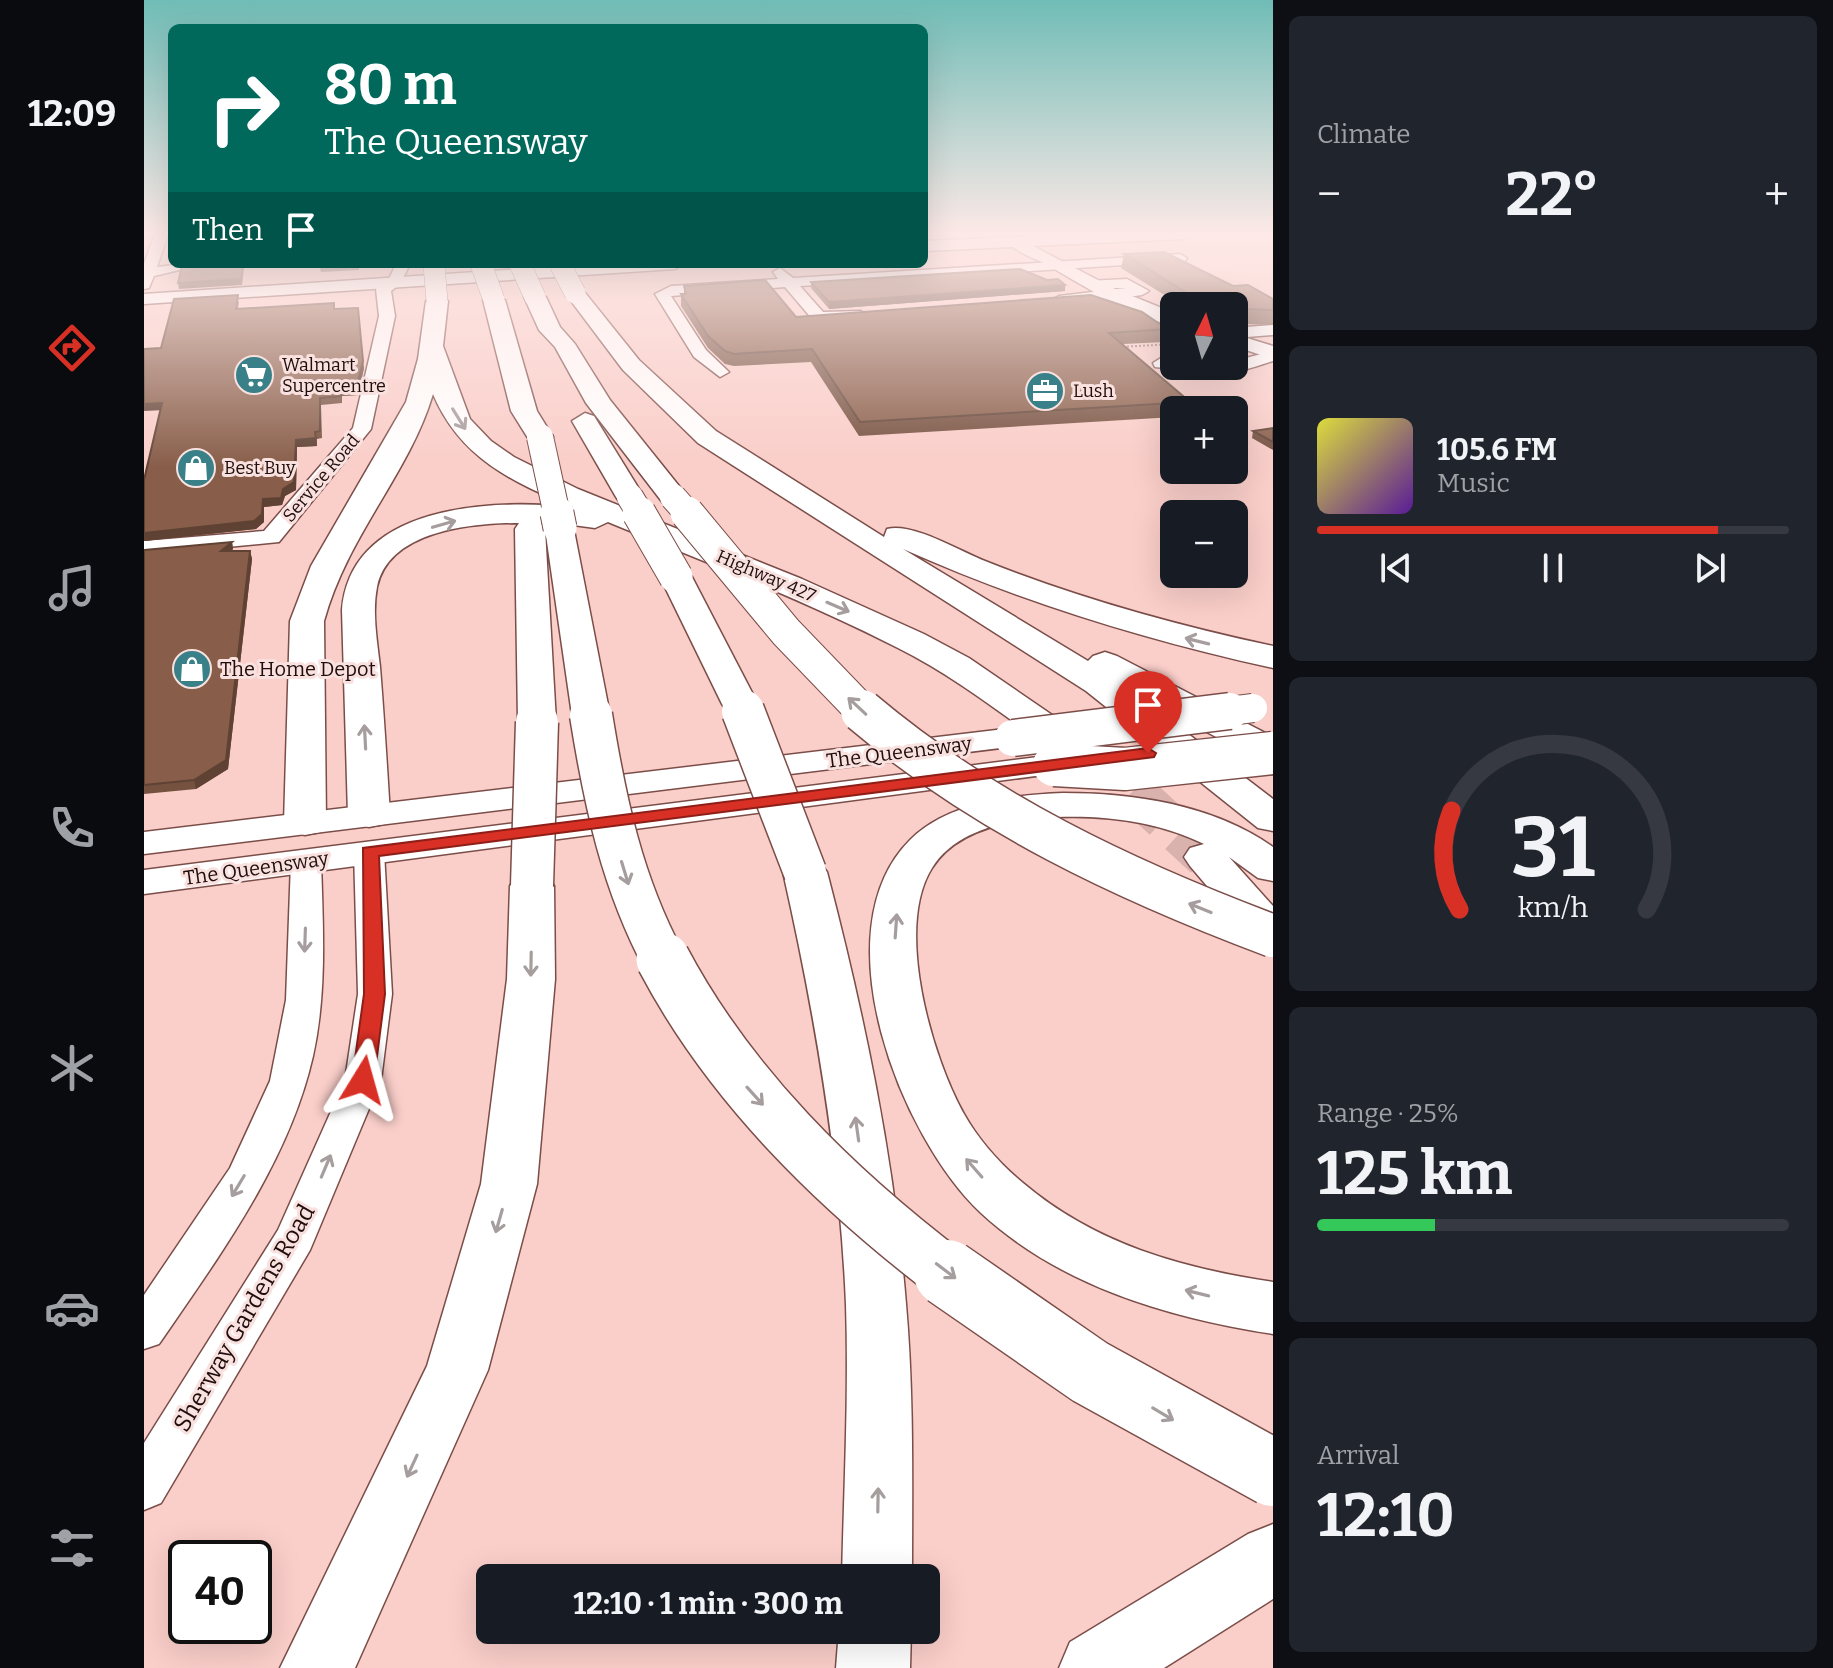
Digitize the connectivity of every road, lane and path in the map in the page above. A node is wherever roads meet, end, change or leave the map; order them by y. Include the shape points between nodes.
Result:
1 (386, 312) edge
2 (436, 312) edge
3 (497, 312) edge
4 (542, 312) edge
5 (590, 312) edge
6 (673, 312) edge
7 (814, 312) edge
8 (866, 314) edge
9 (550, 330) junction
10 (1273, 330) edge
11 (1248, 332) edge
12 (1160, 345) edge
13 (1248, 345) edge
14 (432, 346) junction
15 (1112, 347) edge
16 (1273, 354) edge
17 (1248, 362) edge
18 (720, 372) dead end
19 (748, 465) junction
20 (545, 529) junction
21 (849, 529) junction
22 (144, 548) edge
23 (791, 586) junction
24 (1273, 657) edge
25 (1263, 707) edge
26 (1273, 737) edge
27 (1273, 753) edge
28 (1054, 765) junction
29 (1133, 791) tunnel mouth
30 (369, 815) junction
31 (1273, 819) edge
32 (305, 823) junction
33 (144, 843) edge
34 (369, 852) junction
35 (1205, 857) tunnel mouth
36 (306, 862) junction
37 (1273, 868) edge
38 (144, 882) edge
39 (1273, 935) edge
40 (1273, 1308) edge
41 (144, 1330) edge
42 (1273, 1473) edge
43 (144, 1487) edge
44 (1273, 1559) edge
45 (877, 1564) edge
46 (874, 1644) edge
47 (317, 1668) edge
48 (873, 1668) edge
49 (1096, 1668) edge

1 - 22 street, Service Road via 362,429 271,537
2 - 14 highway, bridge
3 - 20 highway, bridge via 528,429
4 - 9 highway, bridge
5 - 19 highway, bridge via 631,365 685,419
6 - 18 street via 700,353
7 - 8 street via 819,317
39 -> 9 highway, bridge via 1167,895 1035,830 961,785 855,705 673,497
45 -> 9 highway, bridge via 874,1289 858,1129 833,983 805,872 740,704 676,577 560,378 546,345
10 - 11 street
12 - 15 path
13 - 16 main road
14 -> 23 highway, Highway 427 via 458,422 492,455 568,495
14 - 32 highway via 414,413 342,534 313,595 307,621
16 - 17 street
19 - 21 highway
24 -> 19 highway via 1191,639 968,565
20 -> 42 highway, bridge via 618,849 639,913 679,990 749,1089 868,1208 992,1305 1170,1418
20 -> 47 highway, bridge via 531,979 509,1184 457,1370
21 - 27 highway
21 - 31 highway via 1099,683
23 -> 29 highway, Highway 427 via 956,666
30 -> 23 highway via 359,608 369,566 400,540 473,516 561,514 596,520
25 - 30 main road, The Queensway, bridge
26 - 28 main road, The Queensway, bridge
27 - 28 highway, bridge via 1125,769
28 - 34 main road, The Queensway
30 - 32 main road, The Queensway
30 - 34 main road, Sherway Gardens Road
32 - 33 main road, The Queensway
32 - 36 main road
34 - 36 main road, The Queensway
43 -> 34 street, Sherway Gardens Road via 295,1238 363,1080 375,994
35 - 39 highway
36 - 38 main road, The Queensway
36 -> 41 street via 302,1012 288,1081 257,1155
40 -> 37 highway via 1199,1294 1122,1271 1079,1252 1002,1197 953,1142 933,1105 913,1054 895,957 897,912 909,868 947,831 995,813 1073,804 1138,810 1217,835
44 - 49 highway
46 - 48 highway

